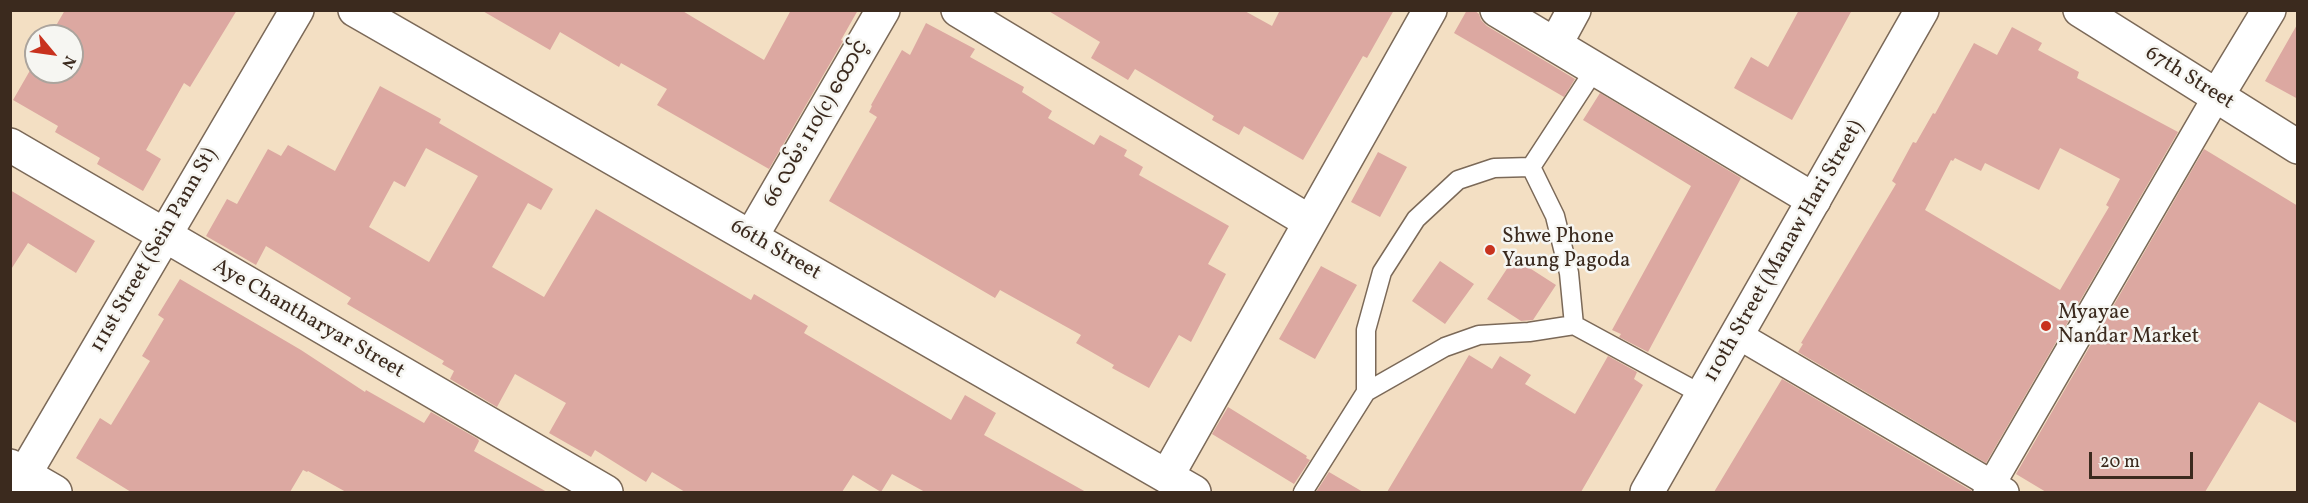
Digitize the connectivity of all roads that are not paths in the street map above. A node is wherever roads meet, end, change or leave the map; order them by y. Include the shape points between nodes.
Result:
1 (297, 10) edge
2 (355, 10) edge
3 (883, 10) edge
4 (958, 10) edge
5 (1430, 10) edge
6 (1497, 10) edge
7 (1574, 10) edge
8 (1922, 10) edge
9 (2080, 10) edge
10 (2269, 10) edge
11 (1555, 45) junction
12 (1595, 69) junction
13 (2217, 96) junction
14 (10, 145) edge
15 (2298, 147) edge
16 (1531, 167) junction
17 (1814, 200) junction
18 (1310, 222) junction
19 (164, 236) junction
20 (751, 237) junction
21 (1574, 325) junction
22 (1738, 335) junction
23 (1366, 392) junction
24 (1703, 395) junction
25 (16, 478) edge
26 (1181, 484) edge
27 (1994, 490) edge
28 (56, 492) edge
29 (606, 492) edge
30 (1303, 492) edge
31 (1647, 492) edge

1 - 19 street, 111st Street (Sein Pann St)
2 - 20 street, 66th Street
3 - 20 street, 66 လမ်း 110(c) ထောင့်
4 - 18 street
5 - 18 street
6 - 11 street
7 - 11 street
8 - 17 street, 110th Street (Manaw Hari Street)
9 - 13 street, 67th Street
10 - 13 street
11 - 12 street
12 - 16 lane
12 - 17 street
13 - 15 street, 67th Street
13 - 27 street
14 - 19 street, Aye Chantharyar Street
16 - 21 lane via 1555,216 1569,273
16 - 23 lane via 1494,168 1458,180 1416,219 1382,272 1366,330
17 - 22 street, 110th Street (Manaw Hari Street)
18 - 26 street
19 - 25 street, 111st Street (Sein Pann St)
19 - 29 street, Aye Chantharyar Street
20 - 26 street, 66th Street
21 - 23 lane via 1479,335 1444,347
21 - 24 lane
22 - 24 street, 110th Street (Manaw Hari Street)
22 - 27 street
23 - 30 lane
24 - 31 street, 110th Street (Manaw Hari Street)
25 - 28 street

